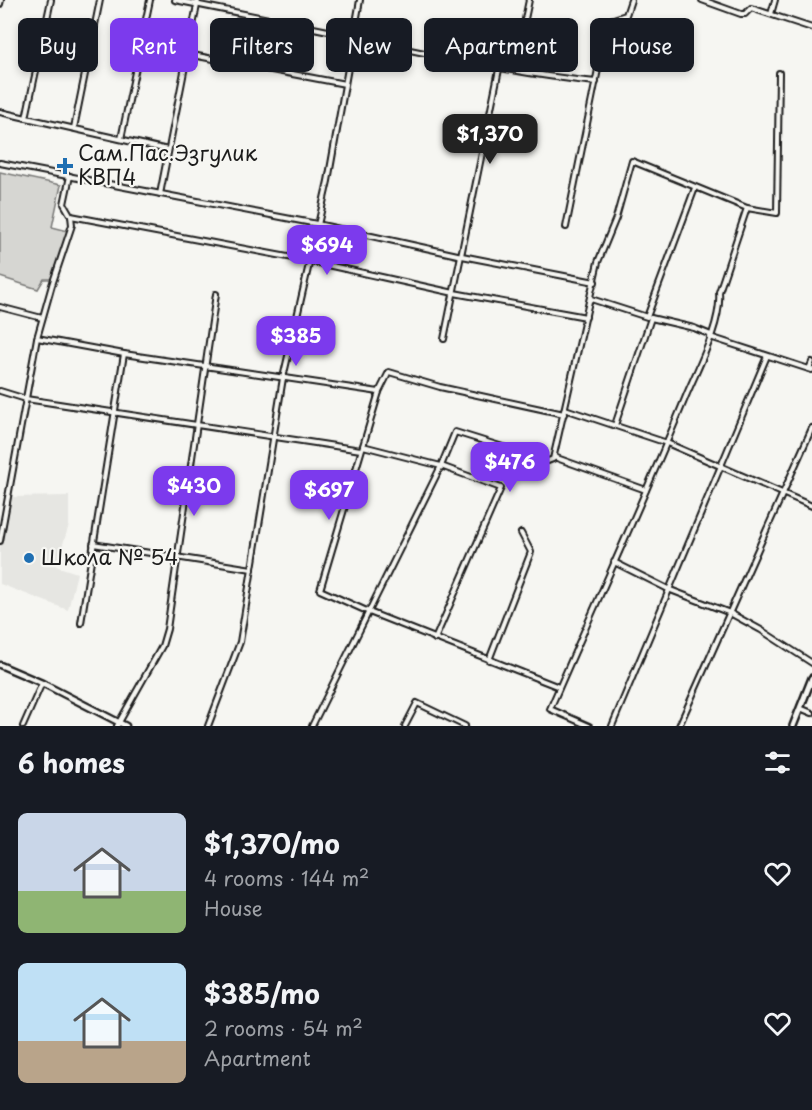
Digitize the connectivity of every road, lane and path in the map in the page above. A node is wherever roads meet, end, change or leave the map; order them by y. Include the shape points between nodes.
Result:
1 (51, 0) edge
2 (100, 0) edge
3 (150, 0) edge
4 (175, 0) edge
5 (360, 0) edge
6 (529, 0) edge
7 (631, 0) edge
8 (702, 0) edge
9 (775, 0) edge
10 (198, 2) edge
11 (771, 14) junction
12 (195, 18) edge
13 (356, 18) edge
14 (525, 18) edge
15 (812, 28) edge
16 (326, 30) edge
17 (198, 56) edge
18 (183, 72) edge
19 (347, 72) edge
20 (498, 72) edge
21 (522, 72) edge
22 (780, 73) dead end
23 (596, 82) junction
24 (345, 84) junction
25 (0, 112) edge
26 (26, 118) junction
27 (74, 128) junction
28 (121, 139) junction
29 (168, 150) junction
30 (0, 163) edge
31 (70, 177) junction
32 (695, 188) junction
33 (160, 194) junction
34 (747, 208) junction
35 (71, 216) junction
36 (317, 224) junction
37 (566, 227) dead end
38 (462, 256) junction
39 (309, 261) junction
40 (595, 282) junction
41 (454, 293) junction
42 (216, 294) dead end
43 (591, 299) junction
44 (0, 307) edge
45 (586, 317) junction
46 (649, 317) junction
47 (42, 318) junction
48 (710, 336) junction
49 (37, 338) junction
50 (444, 339) dead end
51 (124, 354) junction
52 (767, 356) junction
53 (812, 362) edge
54 (205, 366) junction
55 (811, 370) edge
56 (283, 378) junction
57 (0, 391) edge
58 (379, 392) junction
59 (26, 399) junction
60 (564, 411) junction
61 (114, 412) junction
62 (197, 424) junction
63 (615, 425) junction
64 (812, 428) edge
65 (274, 436) junction
66 (667, 443) junction
67 (362, 448) junction
68 (554, 457) junction
69 (720, 465) junction
70 (441, 466) junction
71 (646, 490) junction
72 (782, 493) junction
73 (812, 506) edge
74 (521, 532) dead end
75 (0, 541) edge
76 (93, 544) junction
77 (177, 558) junction
78 (614, 562) junction
79 (252, 569) junction
80 (668, 589) junction
81 (369, 612) junction
82 (730, 613) junction
83 (81, 624) dead end
84 (435, 639) junction
85 (489, 660) junction
86 (812, 663) edge
87 (0, 665) edge
88 (812, 678) edge
89 (42, 683) junction
90 (559, 687) junction
91 (800, 708) junction
92 (812, 713) edge
93 (118, 724) edge
94 (23, 726) edge
95 (126, 726) edge
96 (208, 726) edge
97 (312, 726) edge
98 (405, 726) edge
99 (465, 726) edge
100 (589, 726) edge
101 (612, 726) edge
102 (679, 726) edge
103 (794, 726) edge

1 - 26 street
2 - 27 street
3 - 28 street
4 - 10 street
5 - 13 street
6 - 14 street
7 - 23 street via 626,15 610,20
8 - 11 street via 741,14 751,8
9 - 11 street
10 - 12 street
10 - 16 street
11 - 15 street
17 - 24 street
18 - 29 street
19 - 24 street
20 - 38 street
21 - 23 street
22 - 34 street via 777,213
23 - 37 street
24 - 36 street
25 - 26 street
26 - 27 street
27 - 28 street
28 - 29 street
29 - 33 street
30 - 31 street
31 - 33 street
31 - 35 street via 64,204
32 - 34 street
32 - 40 street via 632,161
32 - 46 street
33 - 36 street
34 - 48 street via 719,292 720,304
35 - 39 street
35 - 47 street via 72,225
36 - 38 street
36 - 39 street
38 - 40 street
38 - 41 street
39 - 41 street
39 - 56 street
40 - 43 street
41 - 45 street
41 - 50 street
42 - 54 street
43 - 45 street
43 - 46 street
44 - 47 street
45 - 60 street
46 - 48 street
46 - 63 street
47 - 49 street
48 - 52 street
48 - 66 street
49 - 51 street
49 - 59 street
51 - 54 street
51 - 61 street
52 - 55 street
52 - 69 street
53 - 55 street
54 - 56 street
54 - 62 street
56 - 58 street
56 - 65 street
57 - 59 street
58 - 60 street via 392,372 440,387
58 - 67 street
59 - 61 street
59 - 75 street
60 - 63 street
60 - 68 street
61 - 62 street
61 - 76 street
62 - 65 street
62 - 77 street
63 - 66 street
64 - 72 street
65 - 67 street
65 - 79 street
66 - 69 street
66 - 71 street
67 - 70 street
67 - 81 street via 320,590
68 - 70 street via 548,461 454,432
68 - 71 street
69 - 72 street
69 - 80 street
70 - 81 street
70 - 84 street via 501,489
71 - 78 street
72 - 73 street
72 - 82 street
74 - 85 street via 531,552
76 - 77 street
76 - 83 street
77 - 79 street
77 - 93 street via 162,646
78 - 80 street
78 - 90 street
79 - 96 street via 240,642
80 - 82 street
80 - 101 street
81 - 84 street
81 - 97 street
82 - 86 street
82 - 102 street
84 - 85 street
85 - 90 street
87 - 89 street
88 - 91 main road
89 - 93 street
89 - 94 street
90 - 100 street via 550,709
91 - 92 street
91 - 103 main road
93 - 95 street
98 - 99 street via 417,702

